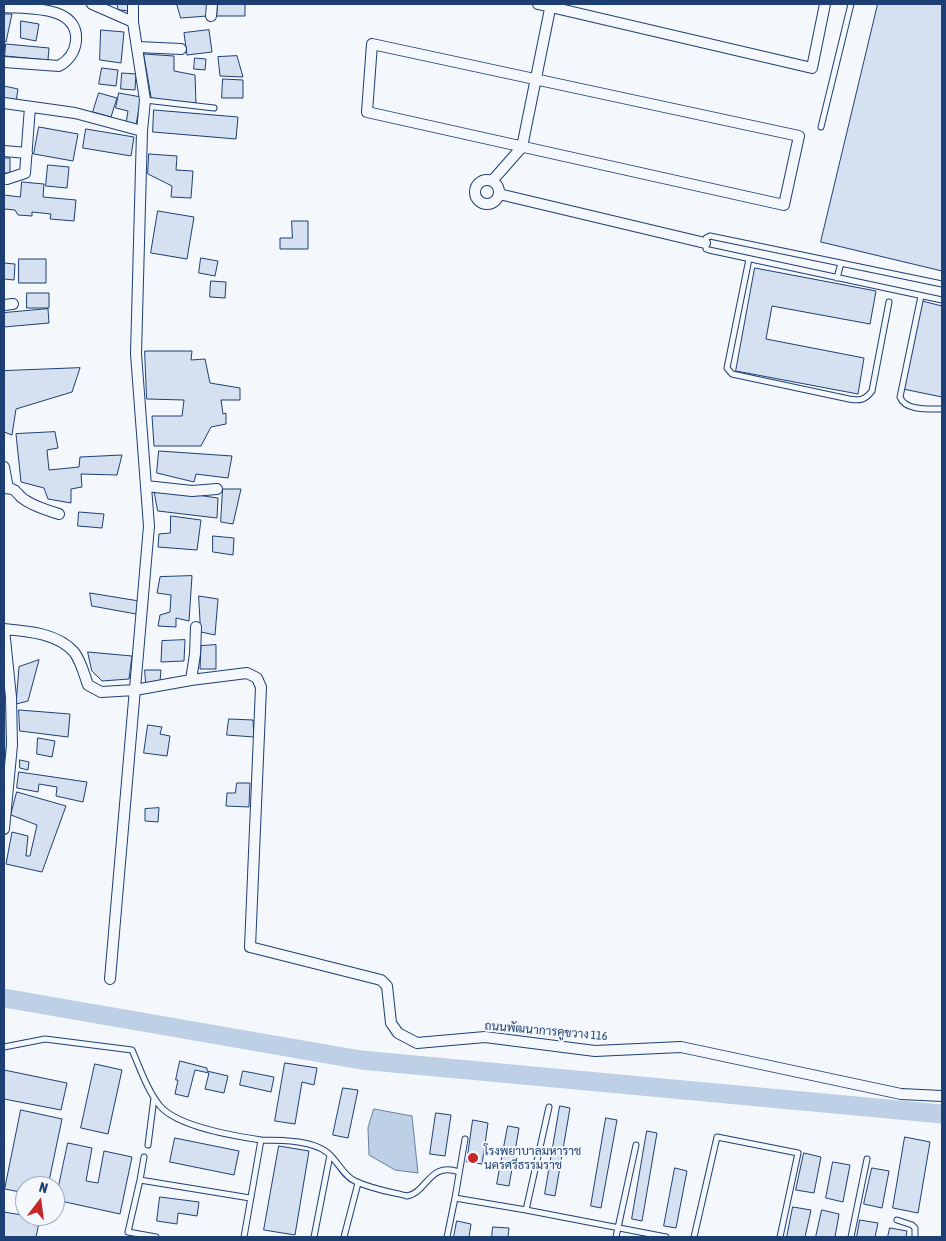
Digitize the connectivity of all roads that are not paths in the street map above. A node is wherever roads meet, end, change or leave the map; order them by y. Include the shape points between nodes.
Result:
1 (92, 4) edge
2 (134, 4) edge
3 (212, 4) edge
4 (538, 4) edge
5 (825, 4) edge
6 (851, 4) edge
7 (551, 5) edge
8 (4, 7) edge
9 (211, 16) dead end
10 (133, 22) junction
11 (138, 47) junction
12 (181, 49) dead end
13 (4, 62) edge
14 (536, 80) junction
15 (146, 100) junction
16 (4, 103) edge
17 (30, 107) junction
18 (214, 108) dead end
19 (821, 127) dead end
20 (142, 131) junction
21 (522, 147) junction
22 (4, 151) edge
23 (26, 153) junction
24 (7, 179) dead end
25 (492, 181) junction
26 (499, 194) junction
27 (705, 242) junction
28 (749, 259) junction
29 (840, 263) junction
30 (838, 278) junction
31 (942, 284) edge
32 (921, 296) junction
33 (942, 300) edge
34 (889, 302) dead end
35 (942, 410) edge
36 (4, 467) edge
37 (146, 486) junction
38 (6, 488) edge
39 (217, 489) dead end
40 (60, 514) dead end
41 (196, 627) dead end
42 (4, 628) edge
43 (191, 680) junction
44 (135, 690) junction
45 (4, 829) edge
46 (110, 980) dead end
47 (4, 1047) edge
48 (942, 1096) edge
49 (154, 1098) junction
50 (549, 1108) dead end
51 (261, 1140) junction
52 (465, 1140) dead end
53 (148, 1145) dead end
54 (636, 1145) dead end
55 (330, 1154) junction
56 (144, 1157) dead end
57 (867, 1159) dead end
58 (459, 1172) junction
59 (140, 1180) junction
60 (358, 1182) junction
61 (250, 1198) junction
62 (455, 1198) junction
63 (526, 1210) junction
64 (897, 1220) dead end
65 (618, 1227) junction
66 (156, 1237) edge
67 (244, 1237) edge
68 (314, 1237) edge
69 (344, 1237) edge
70 (447, 1237) edge
71 (616, 1237) edge
72 (666, 1237) edge
73 (694, 1237) edge
74 (780, 1237) edge
75 (851, 1237) edge
76 (915, 1237) edge

1 - 10 street
2 - 10 street
3 - 9 street
4 - 7 street
5 - 7 street via 812,68
6 - 19 lane
7 - 14 street
8 - 13 street via 51,11 69,19 75,27 76,41 73,53 59,66
10 - 11 street
11 - 12 street
11 - 15 street
14 - 21 street
14 - 21 street via 372,44 367,112
14 - 21 street via 799,136 784,205
15 - 18 lane
15 - 20 street
16 - 17 street
17 - 20 street via 75,113
17 - 23 street
20 - 37 street via 136,354
21 - 25 street
22 - 23 street
23 - 24 street via 25,173
25 - 26 street via 498,186
25 - 26 street via 480,182 475,189 476,197 489,204
26 - 27 street
27 - 28 lane via 706,249
27 - 29 lane via 710,236
28 - 30 lane
28 - 34 lane via 729,360 728,368 732,374 849,400 866,399 872,392
29 - 30 lane
29 - 31 lane
30 - 32 lane
32 - 33 lane
32 - 35 lane via 900,397 905,404
36 - 38 street
37 - 39 street
37 - 44 street via 149,526
38 - 40 street via 16,490 23,499 43,509
41 - 43 street
42 - 44 street via 35,632 56,640 73,652 88,685 101,692
42 - 45 street via 12,697 12,745
43 - 44 street
43 - 48 street, ถนนพัฒนาการคูขวาง 116 via 247,673 257,678 261,688 250,947 380,980 387,986 391,1023 398,1033 417,1044 485,1037 594,1051 681,1047 901,1094
44 - 46 street
47 - 49 lane via 45,1039 132,1050
49 - 51 lane via 162,1108 184,1123
49 - 53 lane
50 - 63 lane
51 - 55 lane via 299,1142
51 - 61 lane
52 - 58 lane
54 - 65 lane
55 - 60 lane
55 - 68 lane
56 - 59 lane
57 - 75 lane
58 - 60 lane via 450,1169 434,1174 415,1194 407,1196
58 - 62 lane
59 - 61 lane
59 - 66 lane via 128,1232
60 - 69 lane
61 - 67 lane
62 - 63 lane
62 - 70 lane
63 - 65 lane
64 - 76 lane via 912,1225
65 - 71 lane
65 - 72 lane
73 - 74 lane via 717,1137 798,1153

